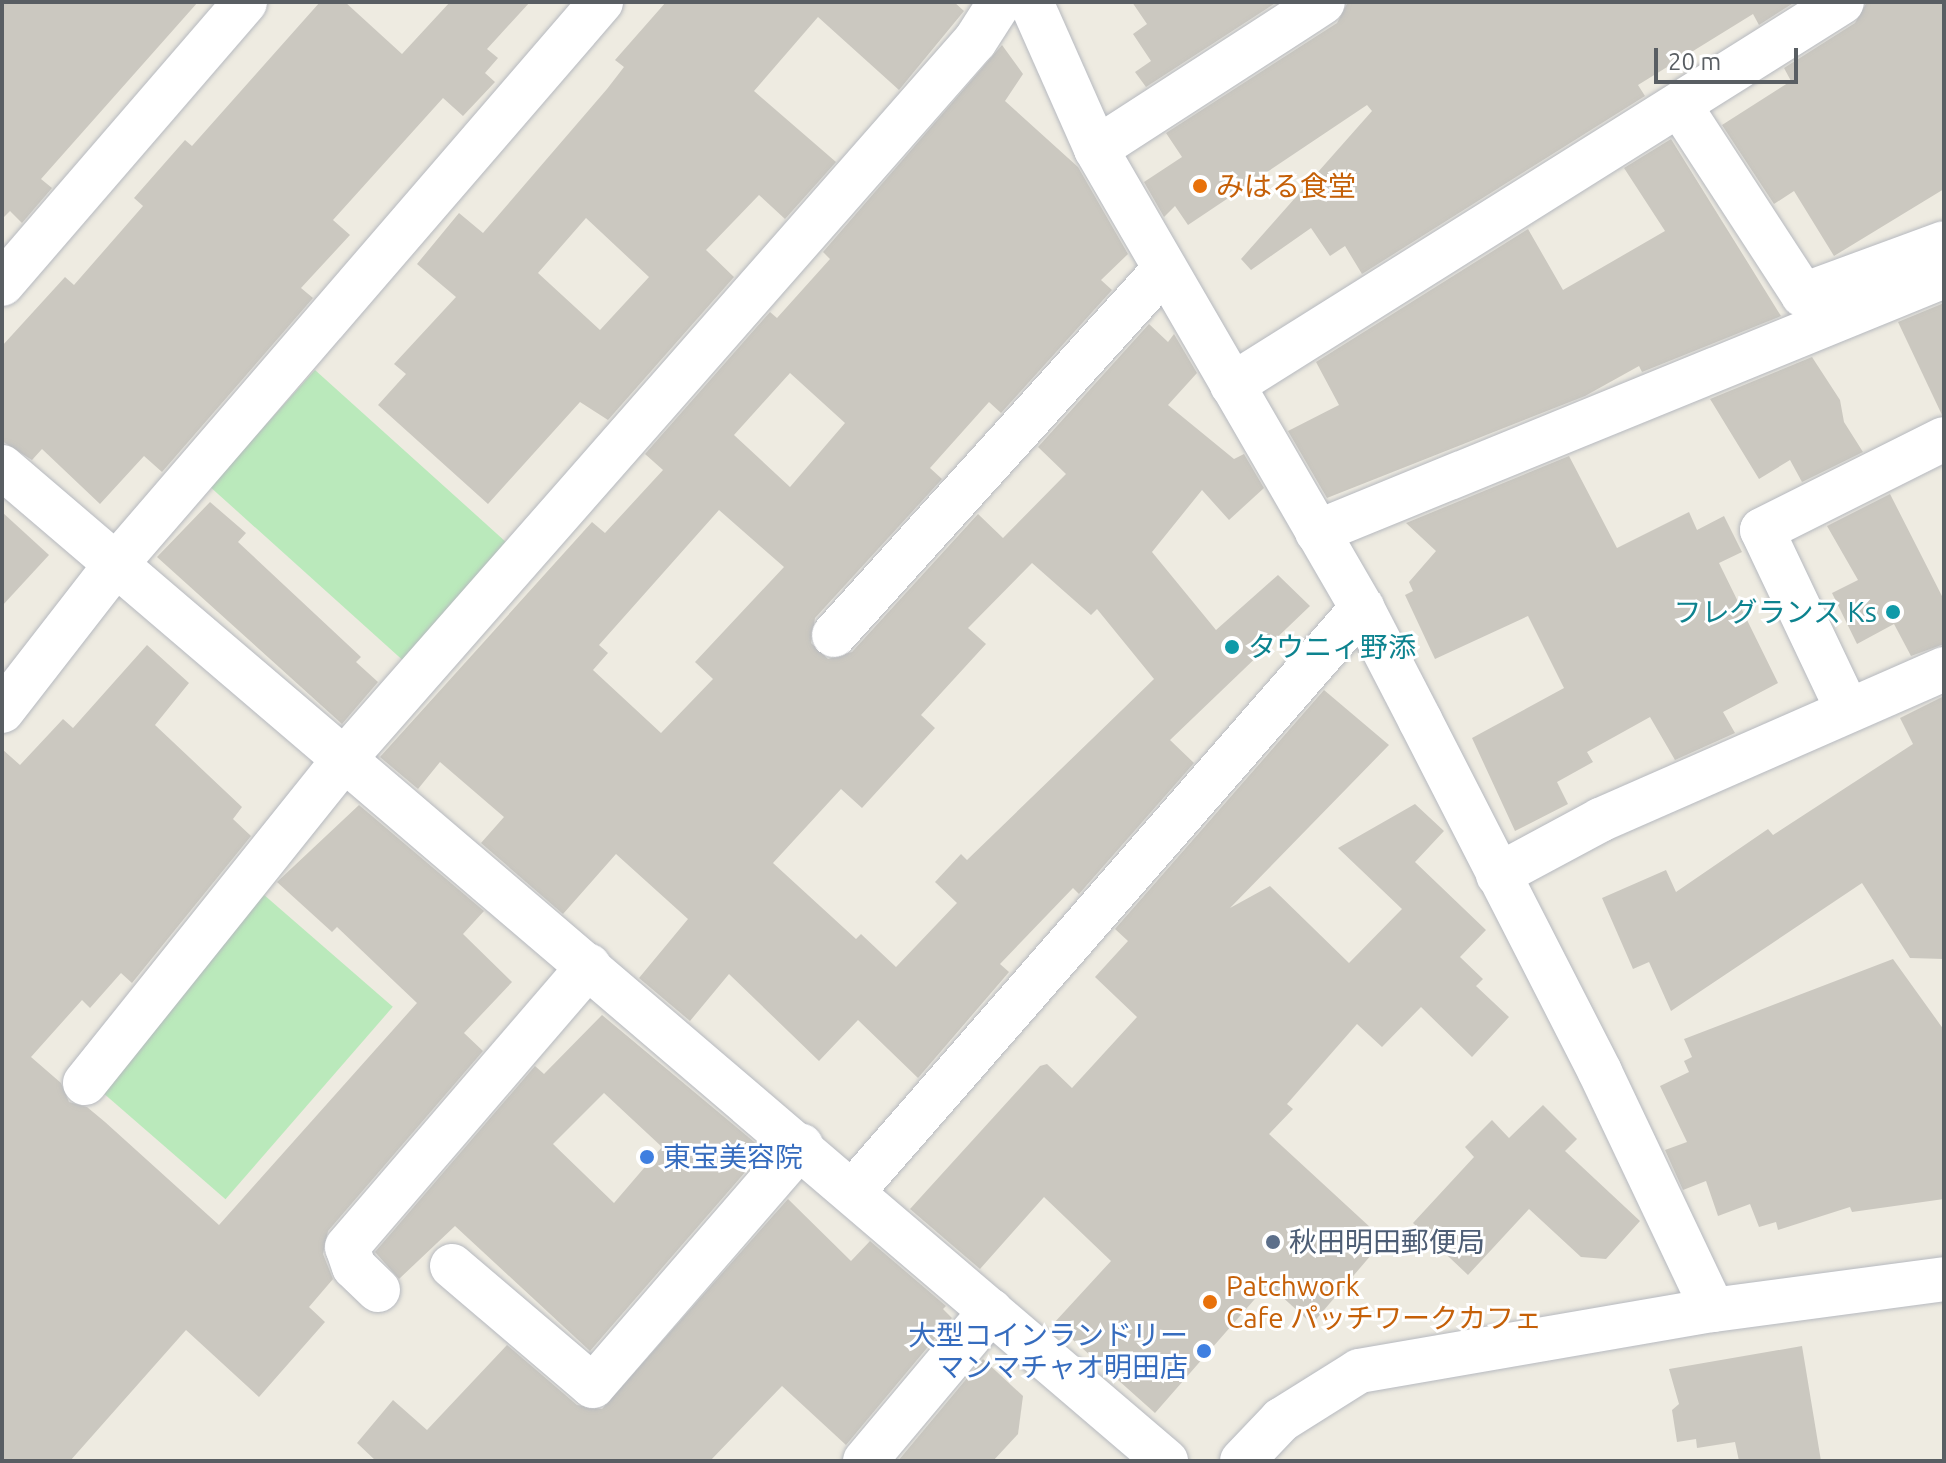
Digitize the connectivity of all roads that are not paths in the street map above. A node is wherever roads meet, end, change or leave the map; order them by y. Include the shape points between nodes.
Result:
1 (245, 2) edge
2 (601, 2) edge
3 (1000, 2) edge
4 (1031, 2) edge
5 (1323, 2) edge
6 (1842, 2) edge
7 (1680, 106) junction
8 (1096, 149) junction
9 (1944, 243) edge
10 (1165, 269) junction
11 (1944, 276) edge
12 (2, 284) edge
13 (1232, 385) junction
14 (1944, 439) edge
15 (2, 467) edge
16 (1317, 532) junction
17 (117, 563) junction
18 (1362, 608) junction
19 (834, 635) dead end
20 (1944, 669) edge
21 (1847, 709) junction
22 (2, 711) edge
23 (345, 758) junction
24 (1498, 875) junction
25 (589, 966) junction
26 (85, 1083) dead end
27 (801, 1146) junction
28 (854, 1190) junction
29 (452, 1266) dead end
30 (1944, 1279) edge
31 (378, 1290) dead end
32 (1713, 1310) junction
33 (991, 1311) junction
34 (865, 1461) edge
35 (1166, 1461) edge
36 (1242, 1461) edge

1 - 12 street
2 - 17 street
3 - 23 street via 975,41
4 - 8 street
5 - 8 street
6 - 7 street
7 - 9 street via 1803,295
7 - 13 street
8 - 10 street
10 - 13 street
10 - 19 street
11 - 16 street
13 - 16 street
14 - 21 street via 1762,530
15 - 17 street
16 - 18 street
17 - 22 street
17 - 23 street
18 - 24 street
18 - 28 street
20 - 21 street
21 - 24 street via 1600,820
23 - 25 street
23 - 26 street
24 - 32 street via 1600,1072
25 - 27 street
25 - 31 street via 347,1247 354,1267
27 - 28 street
27 - 29 street via 593,1386
28 - 33 street
30 - 32 street
32 - 36 street via 1359,1371 1281,1420
33 - 34 street
33 - 35 street

